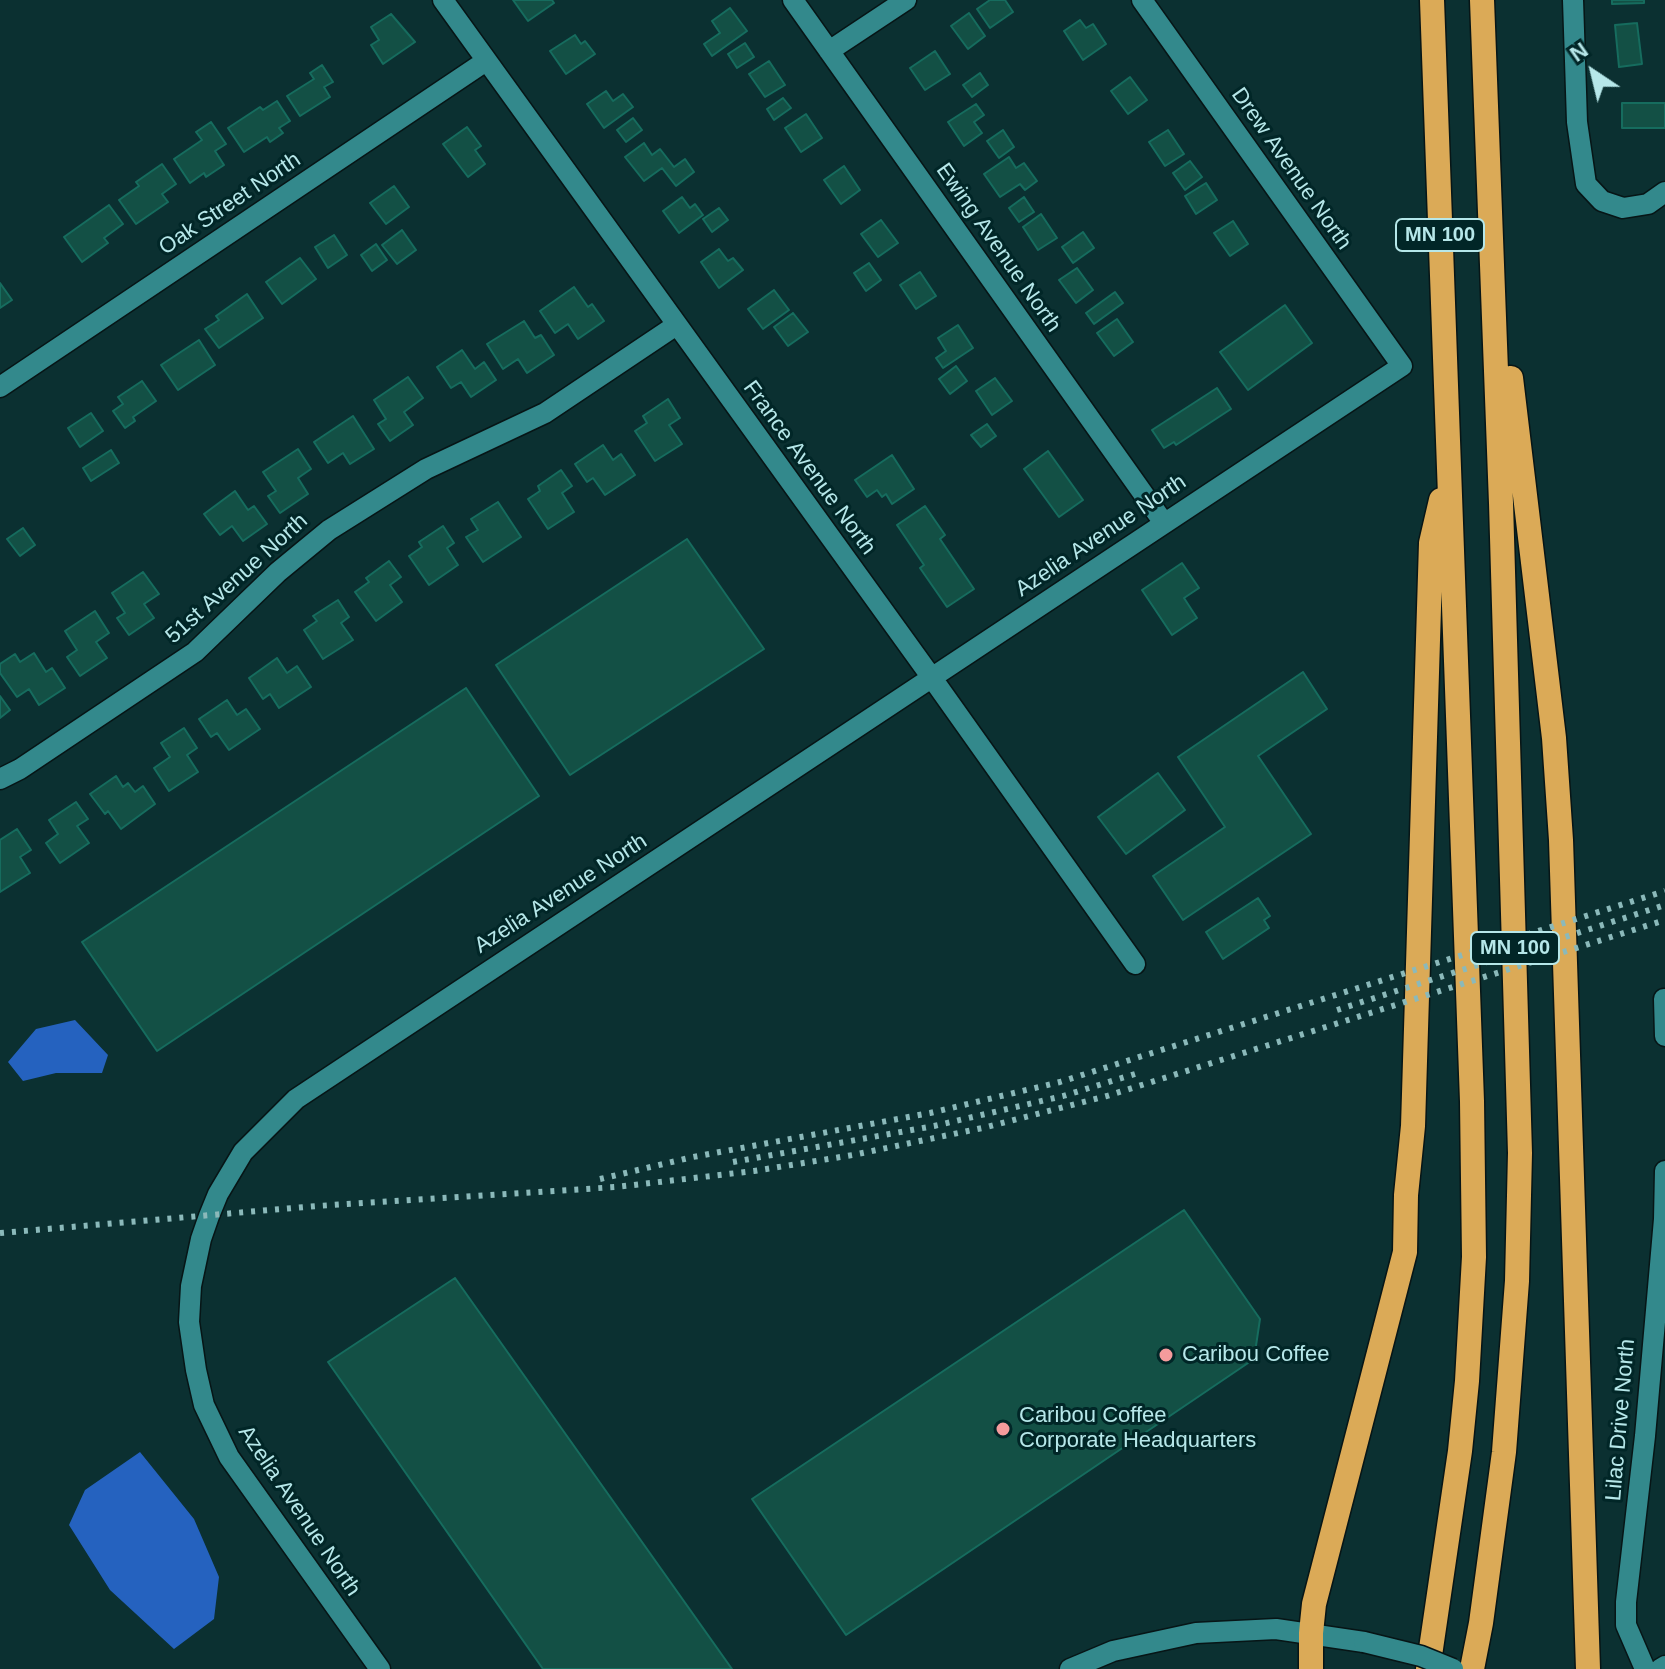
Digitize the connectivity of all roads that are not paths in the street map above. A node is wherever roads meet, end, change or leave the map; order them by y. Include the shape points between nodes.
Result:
1 (443, 0) edge
2 (793, 0) edge
3 (906, 0) edge
4 (1142, 0) edge
5 (1432, 0) edge
6 (1482, 0) edge
7 (1573, 0) edge
8 (829, 51) junction
9 (486, 61) junction
10 (1656, 198) edge
11 (1491, 224) junction
12 (675, 326) junction
13 (1402, 366) joint
14 (0, 387) edge
15 (1448, 470) junction
16 (1164, 523) junction
17 (932, 678) junction
18 (0, 779) edge
19 (1135, 964) dead end
20 (1664, 999) edge
21 (1665, 1036) edge
22 (1665, 1171) edge
23 (1311, 1633) junction
24 (1665, 1666) edge
25 (380, 1669) edge
26 (1070, 1669) edge
27 (1311, 1669) edge
28 (1428, 1669) edge
29 (1453, 1669) edge
30 (1472, 1669) edge
31 (1588, 1669) edge
32 (1645, 1669) edge
33 (1660, 1669) edge

1 - 9 street, France Avenue North
2 - 8 street, Ewing Avenue North
3 - 8 street
4 - 13 street, Drew Avenue North
5 - 15 highway, MN 100
6 - 11 highway, MN 100
7 - 10 street via 1577,122 1586,184 1602,201 1623,208
8 - 16 street, Ewing Avenue North
9 - 12 street, France Avenue North
9 - 14 street, Oak Street North
11 - 30 highway, MN 100 via 1520,1153 1504,1452
11 - 31 highway via 1561,840
12 - 17 street, France Avenue North
12 - 18 street, 51st Avenue North via 545,413 426,469 329,530 195,652
13 - 16 street, Azelia Avenue North
15 - 23 highway via 1431,543 1405,1252
15 - 28 highway, MN 100 via 1474,1257 1460,1451
16 - 17 street, Azelia Avenue North
17 - 19 street, France Avenue North
17 - 25 street, Azelia Avenue North via 296,1099 243,1152 218,1194 191,1286 189,1322 204,1405 229,1457
20 - 21 street
22 - 32 street, Lilac Drive North via 1648,1405 1626,1602 1626,1625
23 - 26 street via 1247,1628 1196,1633 1113,1651
23 - 27 highway
23 - 29 street, bridge via 1421,1656
24 - 33 street

